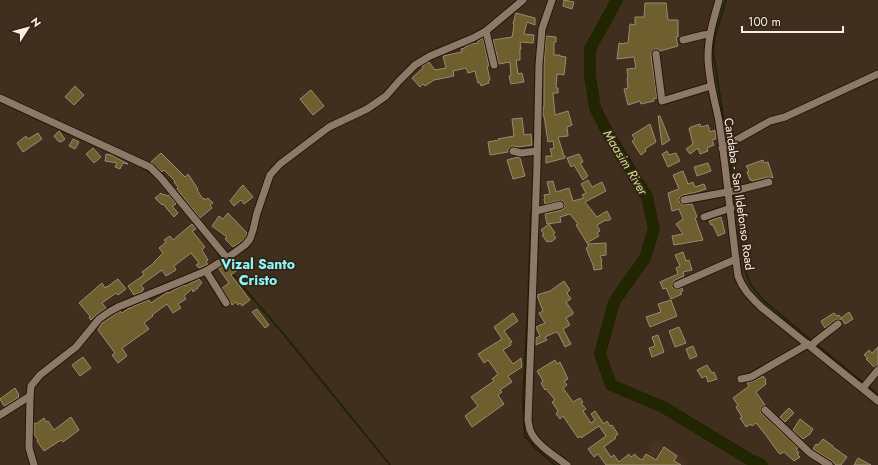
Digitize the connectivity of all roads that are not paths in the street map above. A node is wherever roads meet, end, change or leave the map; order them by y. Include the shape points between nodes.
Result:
1 (523, 0) edge
2 (552, 0) edge
3 (719, 0) edge
4 (486, 31) junction
5 (710, 34) junction
6 (683, 40) dead end
7 (656, 54) dead end
8 (494, 65) dead end
9 (878, 74) edge
10 (711, 86) junction
11 (0, 98) edge
12 (724, 147) junction
13 (512, 151) dead end
14 (537, 151) junction
15 (769, 182) dead end
16 (733, 191) junction
17 (684, 200) dead end
18 (560, 205) dead end
19 (731, 208) junction
20 (536, 211) junction
21 (704, 217) dead end
22 (227, 258) junction
23 (736, 259) junction
24 (206, 271) junction
25 (677, 285) dead end
26 (226, 303) dead end
27 (838, 324) dead end
28 (812, 344) junction
29 (878, 370) edge
30 (741, 379) dead end
31 (865, 385) junction
32 (876, 395) edge
33 (30, 396) junction
34 (765, 410) dead end
35 (0, 415) edge
36 (34, 465) edge
37 (567, 465) edge
38 (829, 465) edge

1 - 4 street
2 - 14 street via 542,29
3 - 5 street, Candaba - San Ildefonso Road
4 - 8 street
4 - 22 street via 415,65 386,96 330,127 280,164 270,175 250,239
5 - 6 street
5 - 10 street, Candaba - San Ildefonso Road via 708,56
7 - 10 street via 662,101
9 - 12 street via 770,122
10 - 12 street, Candaba - San Ildefonso Road
11 - 22 street via 150,168 162,178
12 - 16 street, Candaba - San Ildefonso Road
13 - 14 street
14 - 20 street
15 - 16 street
16 - 17 street
16 - 19 street, Candaba - San Ildefonso Road
18 - 20 street
19 - 21 street
19 - 23 street, Candaba - San Ildefonso Road
20 - 37 street via 528,421 534,438
22 - 24 street
23 - 25 street
23 - 28 street, Candaba - San Ildefonso Road via 738,276 746,292 761,307
24 - 26 street
24 - 33 street via 108,312 76,347 40,375 31,386
27 - 28 street
28 - 30 street via 751,377
28 - 31 street, Candaba - San Ildefonso Road
29 - 31 street
31 - 32 street, Candaba - San Ildefonso Road
33 - 35 street
33 - 36 street via 29,448
34 - 38 street via 810,453

